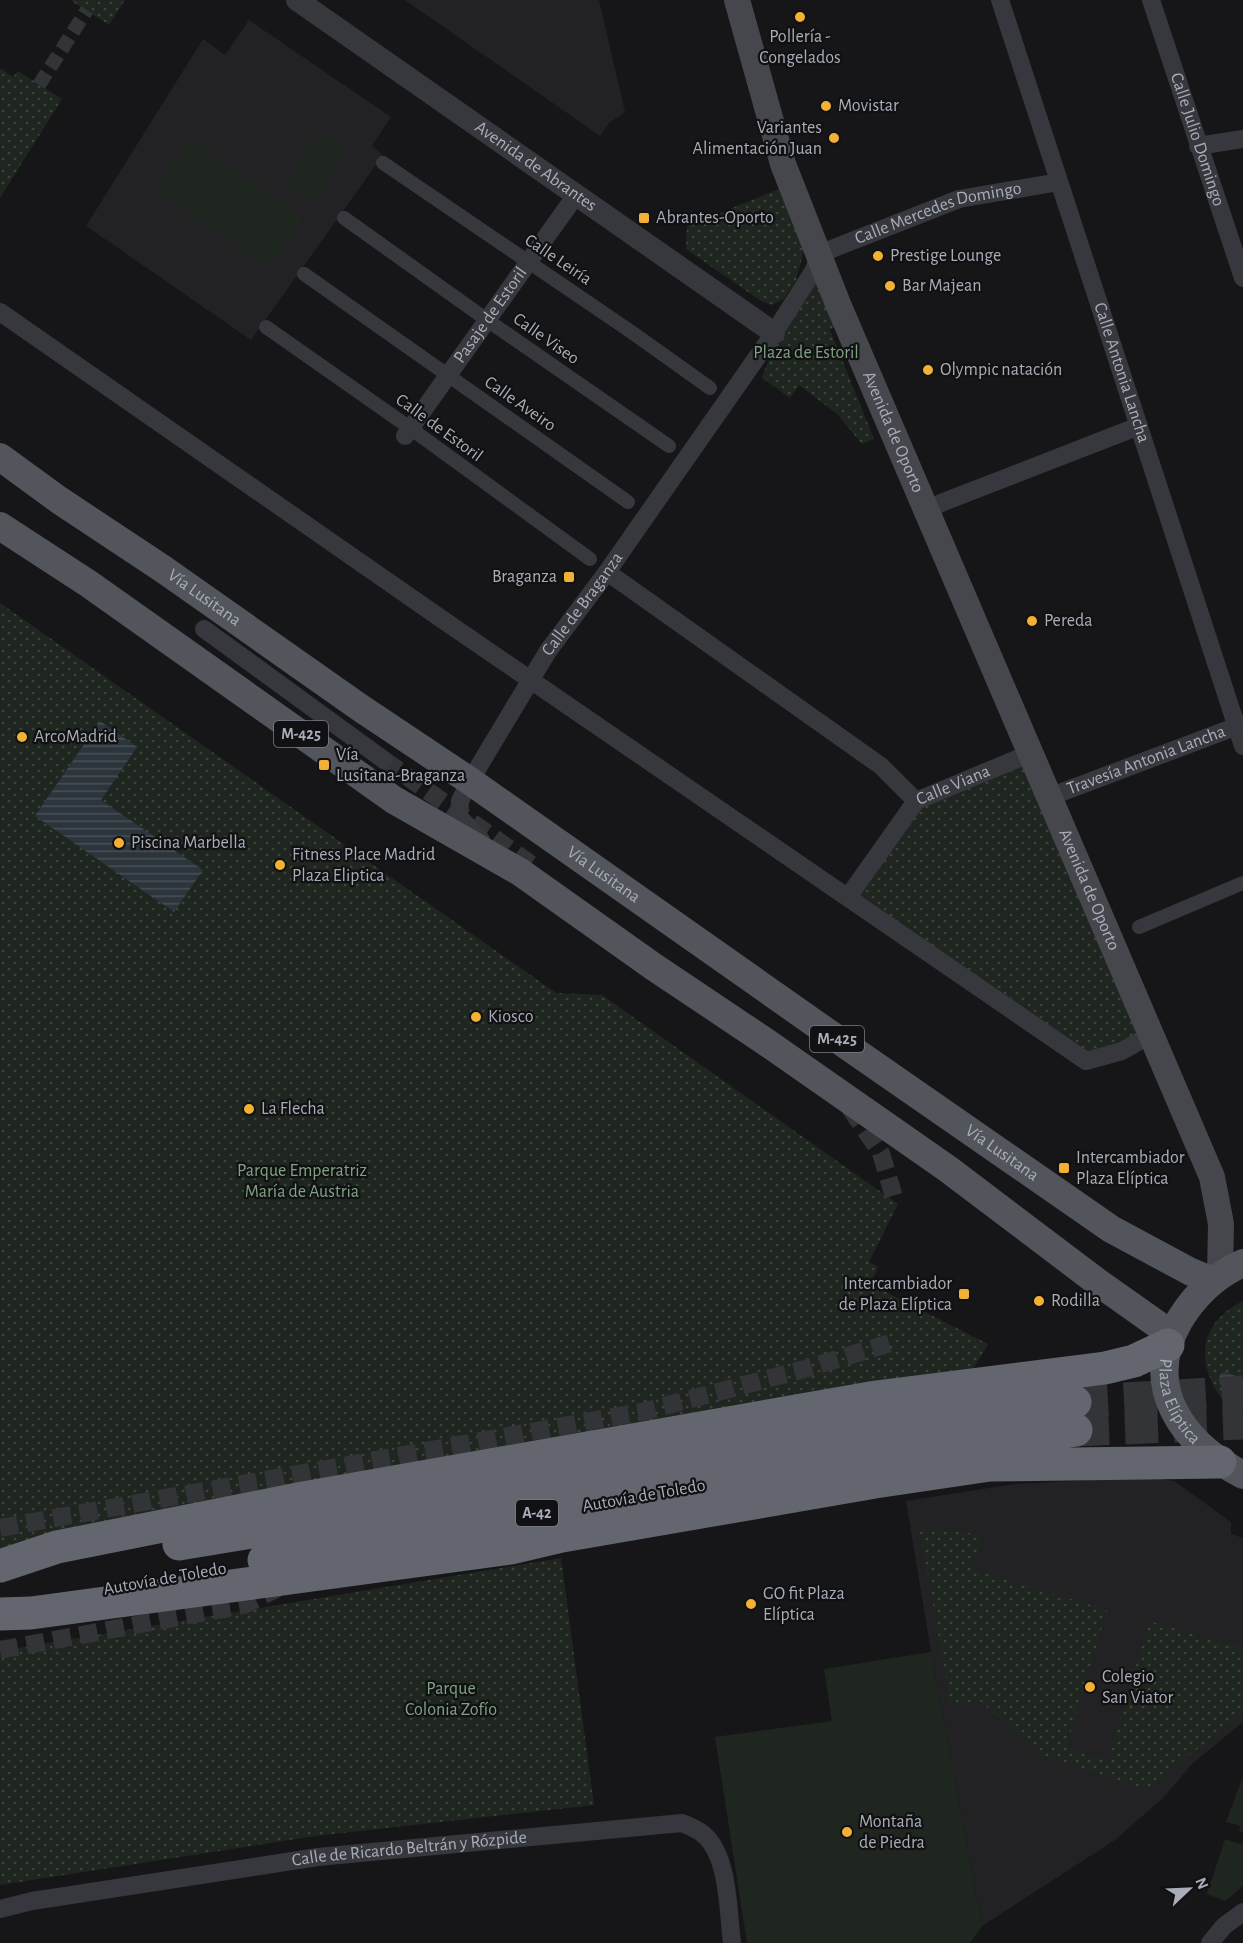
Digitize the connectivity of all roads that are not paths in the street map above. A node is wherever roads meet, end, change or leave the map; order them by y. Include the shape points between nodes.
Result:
1 (297, 0) edge
2 (737, 0) edge
3 (999, 0) edge
4 (1151, 0) edge
5 (1243, 139) edge
6 (1198, 146) junction
7 (384, 163) dead end
8 (1059, 182) junction
9 (576, 195) junction
10 (344, 218) dead end
11 (819, 254) junction
12 (528, 261) junction
13 (304, 273) dead end
14 (1243, 278) edge
15 (0, 312) edge
16 (486, 320) junction
17 (266, 327) dead end
18 (774, 333) junction
19 (447, 375) junction
20 (710, 388) dead end
21 (1139, 426) junction
22 (407, 432) junction
23 (669, 446) dead end
24 (0, 457) edge
25 (628, 502) dead end
26 (926, 512) junction
27 (0, 526) edge
28 (590, 560) dead end
29 (607, 572) junction
30 (204, 629) dead end
31 (532, 680) junction
32 (1240, 725) edge
33 (1243, 746) edge
34 (1032, 753) junction
35 (384, 760) tunnel mouth
36 (471, 781) junction
37 (1049, 796) junction
38 (916, 801) junction
39 (520, 873) junction
40 (1243, 883) edge
41 (848, 897) junction
42 (1139, 927) dead end
43 (1150, 1035) junction
44 (1226, 1273) edge
45 (1170, 1342) junction
46 (1231, 1469) edge
47 (0, 1566) edge
48 (0, 1609) edge
49 (0, 1614) edge
50 (0, 1909) edge
51 (1243, 1912) edge
52 (732, 1943) edge
53 (1210, 1943) edge

1 - 9 street, Avenida de Abrantes
2 - 11 main road, Avenida de Oporto via 783,164
3 - 8 street, Calle Antonia Lancha
4 - 6 street, Calle Julio Domingo
5 - 6 street
6 - 14 street, Calle Julio Domingo
7 - 12 street, Calle Leiría
8 - 11 street, Calle Mercedes Domingo via 959,199
8 - 21 street, Calle Antonia Lancha
9 - 12 street, Pasaje de Estoril
9 - 18 street, Avenida de Abrantes
10 - 16 street, Calle Viseo
11 - 18 street via 814,270
11 - 26 main road, Avenida de Oporto
12 - 16 street, Pasaje de Estoril
12 - 20 street, Calle Leiría
13 - 19 street, Calle Aveiro
15 - 31 street
16 - 19 street, Pasaje de Estoril
16 - 23 street, Calle Viseo
17 - 22 street, Calle de Estoril
18 - 29 street, Calle de Braganza
19 - 22 street, Pasaje de Estoril
19 - 25 street, Calle Aveiro
21 - 26 street, Avenida de Oporto
21 - 32 street, Calle Antonia Lancha
22 - 28 street, Calle de Estoril
24 - 36 main road, Vía Lusitana / M-425
26 - 34 main road, Avenida de Oporto
27 - 39 main road, M-425 via 89,584 394,800
29 - 31 street, Calle de Braganza via 548,651
29 - 38 street via 881,766
30 - 35 street
31 - 36 street, Calle de Braganza
31 - 41 street
32 - 33 street, Calle Antonia Lancha
32 - 37 street, Travesía Antonia Lancha
34 - 37 main road, Avenida de Oporto
34 - 38 street, Calle Viana
36 - 39 street, Calle de Braganza via 460,801 459,817
36 - 44 main road, Vía Lusitana / M-425 via 1112,1229 1191,1272
37 - 43 main road, Avenida de Oporto
38 - 41 street, Calle Viana
39 - 45 main road via 948,1169 1161,1327
40 - 42 street
41 - 43 street via 1086,1061 1122,1051
43 - 44 main road, Avenida de Oporto via 1212,1177
44 - 45 main road, Plaza Elíptica via 1185,1311
45 - 46 main road, Plaza Elíptica via 1164,1380 1170,1405 1184,1429
45 - 47 highway via 1134,1361 1105,1368 876,1397 298,1499 57,1547
46 - 49 highway via 1083,1462 990,1465 562,1536 511,1548
47 - 48 highway, Autovía de Toledo / A-42 via 193,1542 916,1419 1076,1416 921,1448 417,1533
50 - 52 street, Calle de Ricardo Beltrán y Rózpide via 318,1857 682,1823 703,1834 722,1866
51 - 53 street

